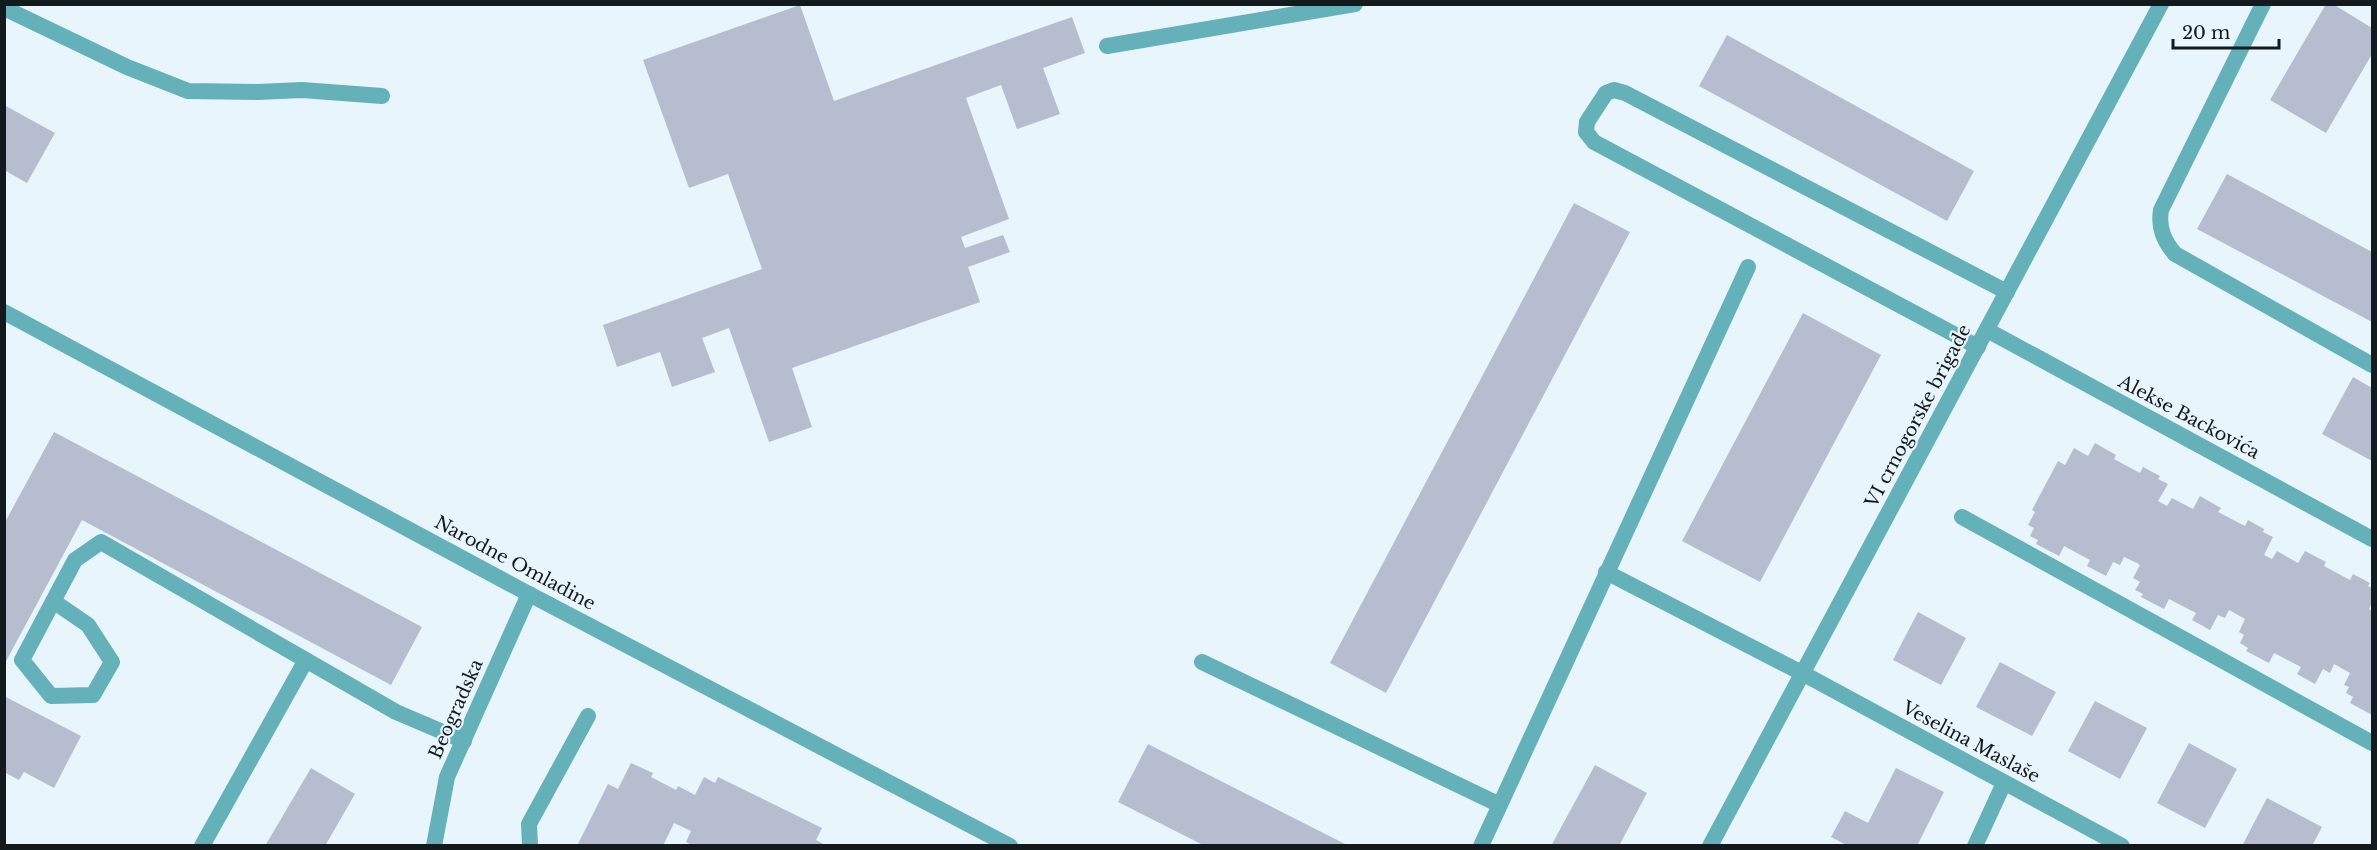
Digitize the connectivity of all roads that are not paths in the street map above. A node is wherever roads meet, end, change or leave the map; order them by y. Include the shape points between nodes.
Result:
1 (1355, 4) edge
2 (2162, 4) edge
3 (2263, 4) edge
4 (4, 8) edge
5 (1107, 46) dead end
6 (382, 96) dead end
7 (1748, 267) dead end
8 (2007, 292) junction
9 (4, 312) edge
10 (1987, 330) junction
11 (1978, 346) junction
12 (2373, 365) edge
13 (1962, 518) dead end
14 (2373, 539) edge
15 (1606, 572) junction
16 (530, 594) junction
17 (53, 600) junction
18 (306, 660) junction
19 (1202, 662) dead end
20 (1802, 673) junction
21 (588, 716) dead end
22 (464, 741) junction
23 (2373, 743) edge
24 (2004, 783) junction
25 (1500, 805) junction
26 (202, 846) edge
27 (435, 846) edge
28 (530, 846) edge
29 (1010, 846) edge
30 (1481, 846) edge
31 (1710, 846) edge
32 (1975, 846) edge
33 (2122, 846) edge

1 - 5 street
2 - 8 street, VI crnogorske brigade
3 - 12 street via 2161,210 2162,231 2175,254
4 - 6 street via 127,68 188,91 302,90
7 - 15 street
8 - 10 street, VI crnogorske brigade
8 - 11 street via 1625,93 1606,93 1587,122 1586,132 1594,142
9 - 16 street, Narodne Omladine
10 - 11 street, VI crnogorske brigade
10 - 14 street, Alekse Backovića
11 - 20 street, VI crnogorske brigade
13 - 23 street
15 - 20 street, Veselina Maslaše
15 - 25 street
16 - 22 street, Beogradska
16 - 29 street, Narodne Omladine
17 - 17 street via 22,660 51,696 93,695 112,662 88,625
17 - 18 street via 75,560 101,542
18 - 22 street via 396,712
18 - 26 street
19 - 25 street
20 - 24 street, Veselina Maslaše
20 - 31 street, VI crnogorske brigade
21 - 28 street via 529,824
22 - 27 street, Beogradska via 447,777
24 - 32 street
24 - 33 street, Veselina Maslaše
25 - 30 street

